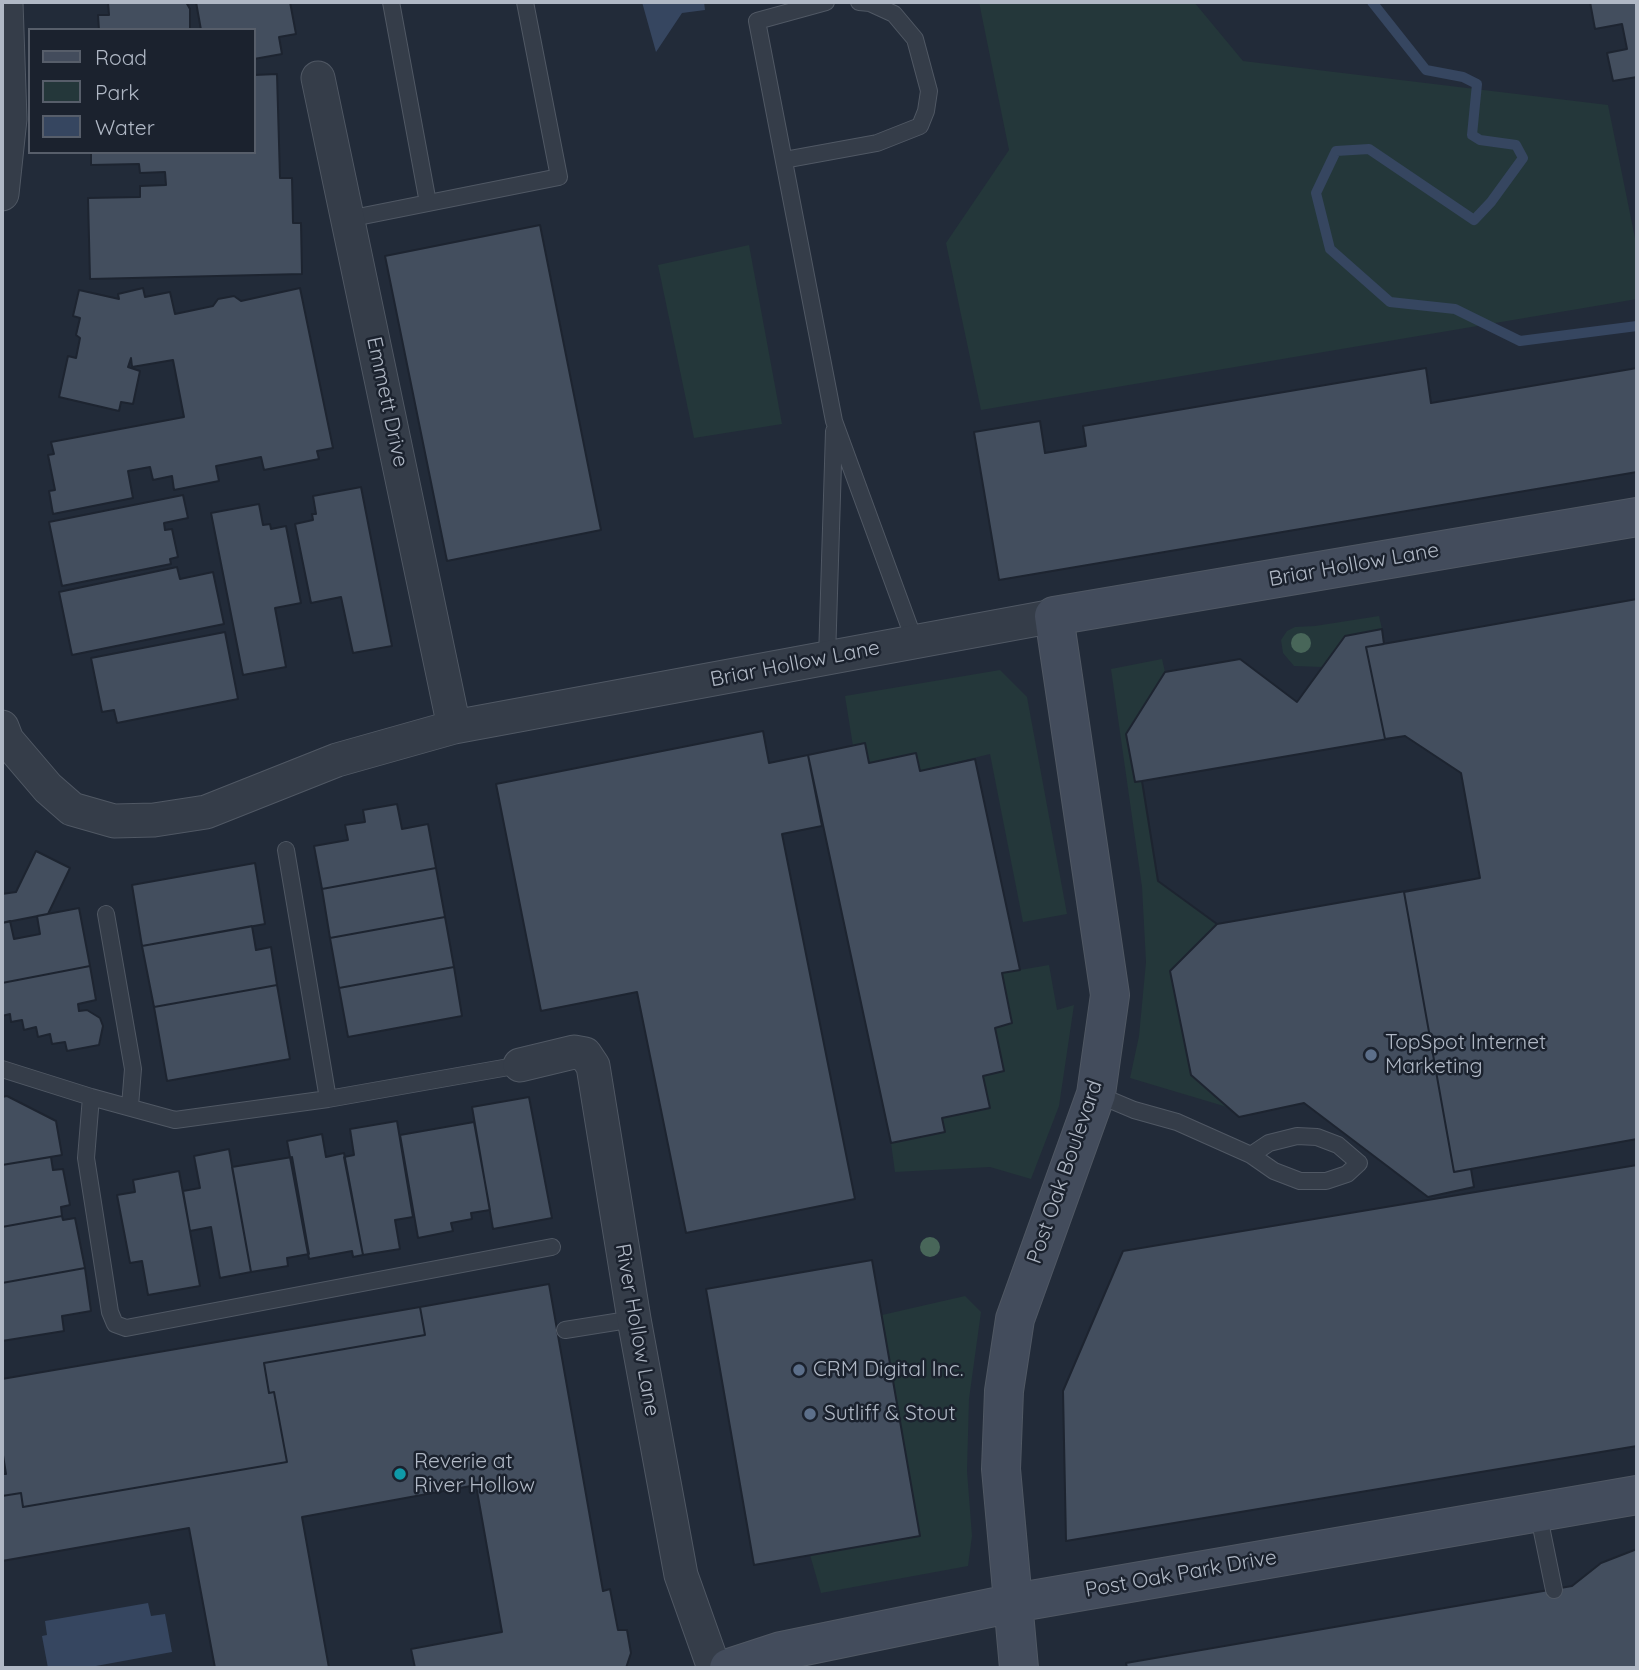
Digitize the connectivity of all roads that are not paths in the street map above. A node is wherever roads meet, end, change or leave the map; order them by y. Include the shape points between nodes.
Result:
1 (6, 2) edge
2 (391, 2) edge
3 (525, 2) edge
4 (826, 2) edge
5 (859, 2) edge
6 (318, 78) dead end
7 (5, 95) edge
8 (784, 160) junction
9 (2, 194) edge
10 (428, 202) junction
11 (348, 219) junction
12 (834, 421) junction
13 (1637, 517) edge
14 (1054, 616) junction
15 (915, 642) junction
16 (827, 658) junction
17 (2, 727) edge
18 (454, 727) junction
19 (286, 850) dead end
20 (106, 914) dead end
21 (520, 1065) joint
22 (2, 1069) edge
23 (1096, 1094) junction
24 (91, 1097) junction
25 (328, 1099) junction
26 (130, 1107) junction
27 (1251, 1155) junction
28 (552, 1247) dead end
29 (634, 1319) junction
30 (565, 1331) dead end
31 (1637, 1495) edge
32 (1538, 1513) junction
33 (1553, 1590) dead end
34 (1014, 1603) junction
35 (714, 1668) edge
36 (729, 1668) edge
37 (1019, 1668) edge
38 (1040, 1668) edge

1 - 7 street
2 - 10 lane
3 - 10 lane via 559,177
4 - 8 lane via 757,21
5 - 8 lane via 894,14 915,39 929,91 920,126 877,144
6 - 11 street, Emmett Drive
7 - 9 street via 10,119
8 - 12 lane
10 - 11 lane
11 - 18 street, Emmett Drive
12 - 15 lane
12 - 16 lane
13 - 14 street, Briar Hollow Lane
14 - 15 street, Briar Hollow Lane
14 - 23 street, Post Oak Boulevard via 1110,995
15 - 16 street, Briar Hollow Lane
16 - 18 street, Briar Hollow Lane
17 - 18 street, Briar Hollow Lane via 7,740 72,809 114,821 206,812 337,761
19 - 25 lane
20 - 26 lane via 132,1069
21 - 25 lane
21 - 29 street, River Hollow Lane via 574,1052 590,1059
22 - 24 lane
23 - 27 lane via 1177,1122
23 - 34 street, Post Oak Boulevard via 1015,1319 1004,1391 1001,1469
24 - 26 lane
24 - 28 lane via 86,1158 90,1184 110,1312 116,1324 127,1328
25 - 26 lane via 175,1120
27 - 27 lane via 1300,1181 1325,1181 1346,1174 1359,1163 1338,1145 1317,1137 1269,1143
29 - 30 lane
29 - 35 street, River Hollow Lane via 681,1575
31 - 32 street, Post Oak Park Drive
32 - 33 lane
32 - 34 street, Post Oak Park Drive
34 - 36 street, Post Oak Park Drive via 781,1651
34 - 37 street, Post Oak Boulevard
34 - 38 street, Post Oak Boulevard

